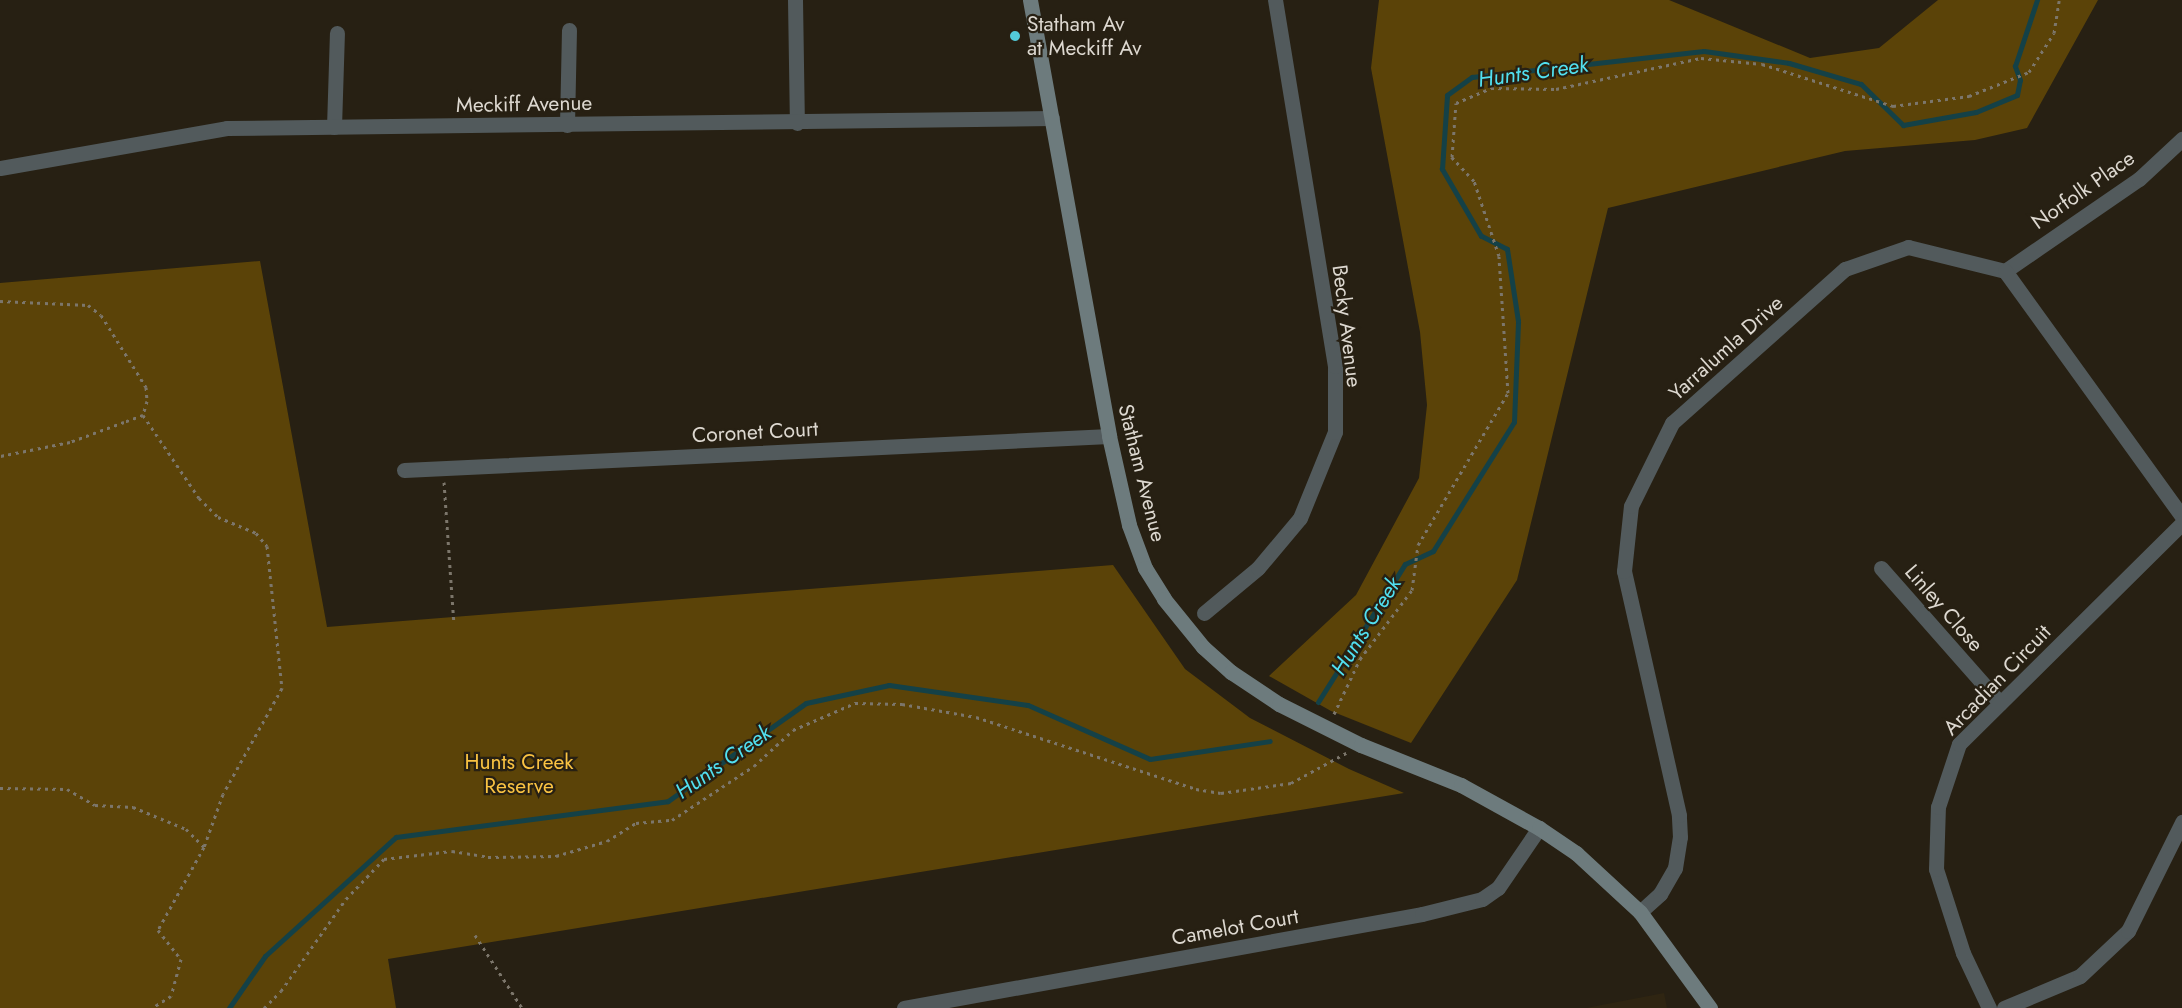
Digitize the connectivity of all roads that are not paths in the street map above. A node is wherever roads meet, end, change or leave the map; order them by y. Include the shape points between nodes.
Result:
1 (795, 0) edge
2 (1030, 0) edge
3 (1275, 0) edge
4 (569, 30) dead end
5 (338, 33) dead end
6 (1052, 118) junction
7 (797, 123) junction
8 (567, 125) junction
9 (334, 127) junction
10 (2182, 139) edge
11 (0, 168) edge
12 (2005, 272) junction
13 (1109, 436) junction
14 (404, 470) dead end
15 (2182, 516) edge
16 (2182, 523) edge
17 (1881, 568) dead end
18 (1204, 613) dead end
19 (2000, 704) junction
20 (2182, 822) edge
21 (1539, 828) junction
22 (1640, 912) junction
23 (904, 1008) edge
24 (1710, 1008) edge
25 (1989, 1008) edge
26 (2004, 1008) edge

1 - 7 street
2 - 6 main road, Statham Avenue
3 - 18 street, Becky Avenue via 1335,366 1335,432 1300,518 1258,568
4 - 8 street
5 - 9 street
6 - 7 street, Meckiff Avenue
6 - 13 main road, Statham Avenue
7 - 8 street, Meckiff Avenue
8 - 9 street, Meckiff Avenue
9 - 11 street, Meckiff Avenue via 227,128
10 - 12 street, Norfolk Place via 2139,179
12 - 15 street
12 - 22 street, Yarralumla Drive via 1908,247 1845,269 1672,423 1631,506 1624,571 1679,815 1680,852 1676,868 1660,894
13 - 14 street, Coronet Court
13 - 21 main road, Statham Avenue via 1129,525 1145,568 1181,623 1231,672 1326,729 1461,784
16 - 19 street, Arcadian Circuit
17 - 19 street, Linley Close
19 - 25 street, Arcadian Circuit via 1959,744 1938,807 1936,870 1963,952
20 - 26 street via 2128,931 2080,976
21 - 22 main road, Statham Avenue via 1609,881
21 - 23 street, Camelot Court via 1498,888 1482,899 1410,916
22 - 24 main road, Statham Avenue

